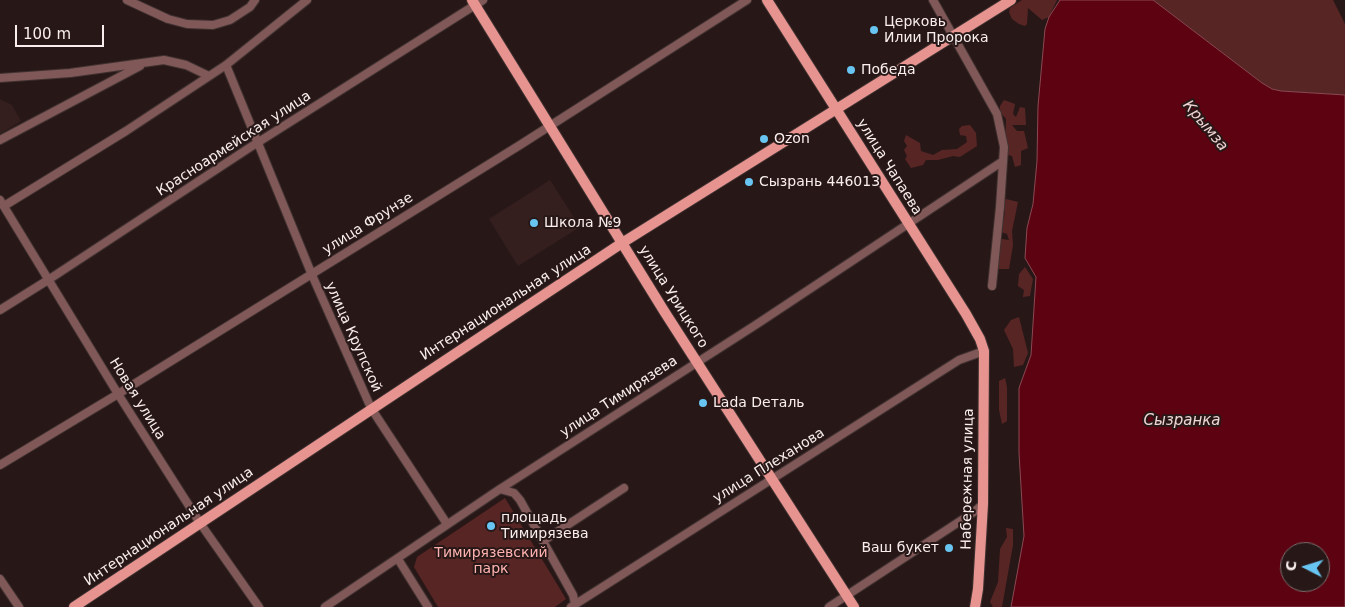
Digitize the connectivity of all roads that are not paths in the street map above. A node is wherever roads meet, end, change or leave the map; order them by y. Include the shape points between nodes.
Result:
1 (127, 0) edge
2 (255, 0) edge
3 (307, 0) edge
4 (747, 0) edge
5 (767, 0) edge
6 (933, 0) edge
7 (1011, 0) edge
8 (477, 2) edge
9 (954, 36) junction
10 (144, 64) junction
11 (226, 65) junction
12 (209, 76) junction
13 (0, 78) edge
14 (836, 108) junction
15 (549, 126) junction
16 (0, 140) edge
17 (258, 142) junction
18 (1003, 161) junction
19 (2, 203) edge
20 (908, 223) junction
21 (622, 242) junction
22 (312, 274) junction
23 (48, 280) junction
24 (992, 286) dead end
25 (0, 310) edge
26 (984, 351) junction
27 (697, 362) junction
28 (118, 394) junction
29 (371, 408) junction
30 (0, 465) edge
31 (772, 480) junction
32 (624, 488) dead end
33 (500, 489) junction
34 (983, 504) junction
35 (200, 523) junction
36 (447, 524) junction
37 (542, 541) junction
38 (398, 559) junction
39 (0, 579) edge
40 (847, 596) junction
41 (573, 606) edge
42 (19, 607) edge
43 (74, 607) edge
44 (259, 607) edge
45 (325, 607) edge
46 (428, 607) edge
47 (829, 607) edge
48 (854, 607) edge
49 (975, 607) edge

1 - 2 street via 168,19 213,25 230,20
3 - 11 street
4 - 15 street, улица Фрунзе
5 - 14 main road, улица Чапаева
6 - 9 street
7 - 9 main road, Интернациональная улица
8 - 15 main road, улица Урицкого
8 - 17 street, Красноармейская улица
9 - 14 main road, Интернациональная улица
9 - 18 street via 997,114 1004,147
10 - 12 street via 164,60 186,65
10 - 13 street
10 - 16 street
11 - 12 street
11 - 17 street, улица Крупской
12 - 19 street via 126,131
14 - 20 main road, улица Чапаева
14 - 21 main road, Интернациональная улица
15 - 21 main road, улица Урицкого
15 - 22 street, улица Фрунзе
17 - 22 street, улица Крупской
17 - 23 street, Красноармейская улица
18 - 20 street, улица Тимирязева
18 - 24 street
19 - 23 street, Новая улица
20 - 26 main road, улица Чапаева via 970,319
20 - 27 street, улица Тимирязева
21 - 27 main road, улица Урицкого
21 - 29 main road, Интернациональная улица
22 - 28 street, улица Фрунзе
22 - 29 street, улица Крупской
23 - 25 street, Красноармейская улица
23 - 28 street, Новая улица
26 - 31 street, улица Плеханова via 959,360
26 - 34 main road, Набережная улица
27 - 31 main road, улица Урицкого
27 - 33 street, улица Тимирязева
28 - 30 street, улица Фрунзе
28 - 35 street, Новая улица
29 - 35 main road, Интернациональная улица
29 - 36 street, улица Крупской
31 - 40 main road, улица Урицкого
31 - 41 street, улица Плеханова
32 - 37 street
33 - 36 street, улица Тимирязева
33 - 37 street via 518,496
34 - 40 street
34 - 49 main road, Набережная улица
35 - 43 main road, Интернациональная улица
35 - 44 street, Новая улица
36 - 38 street, улица Тимирязева
37 - 41 street via 573,595
38 - 45 street, улица Тимирязева
38 - 46 street
39 - 42 street
40 - 47 street
40 - 48 main road, улица Урицкого

